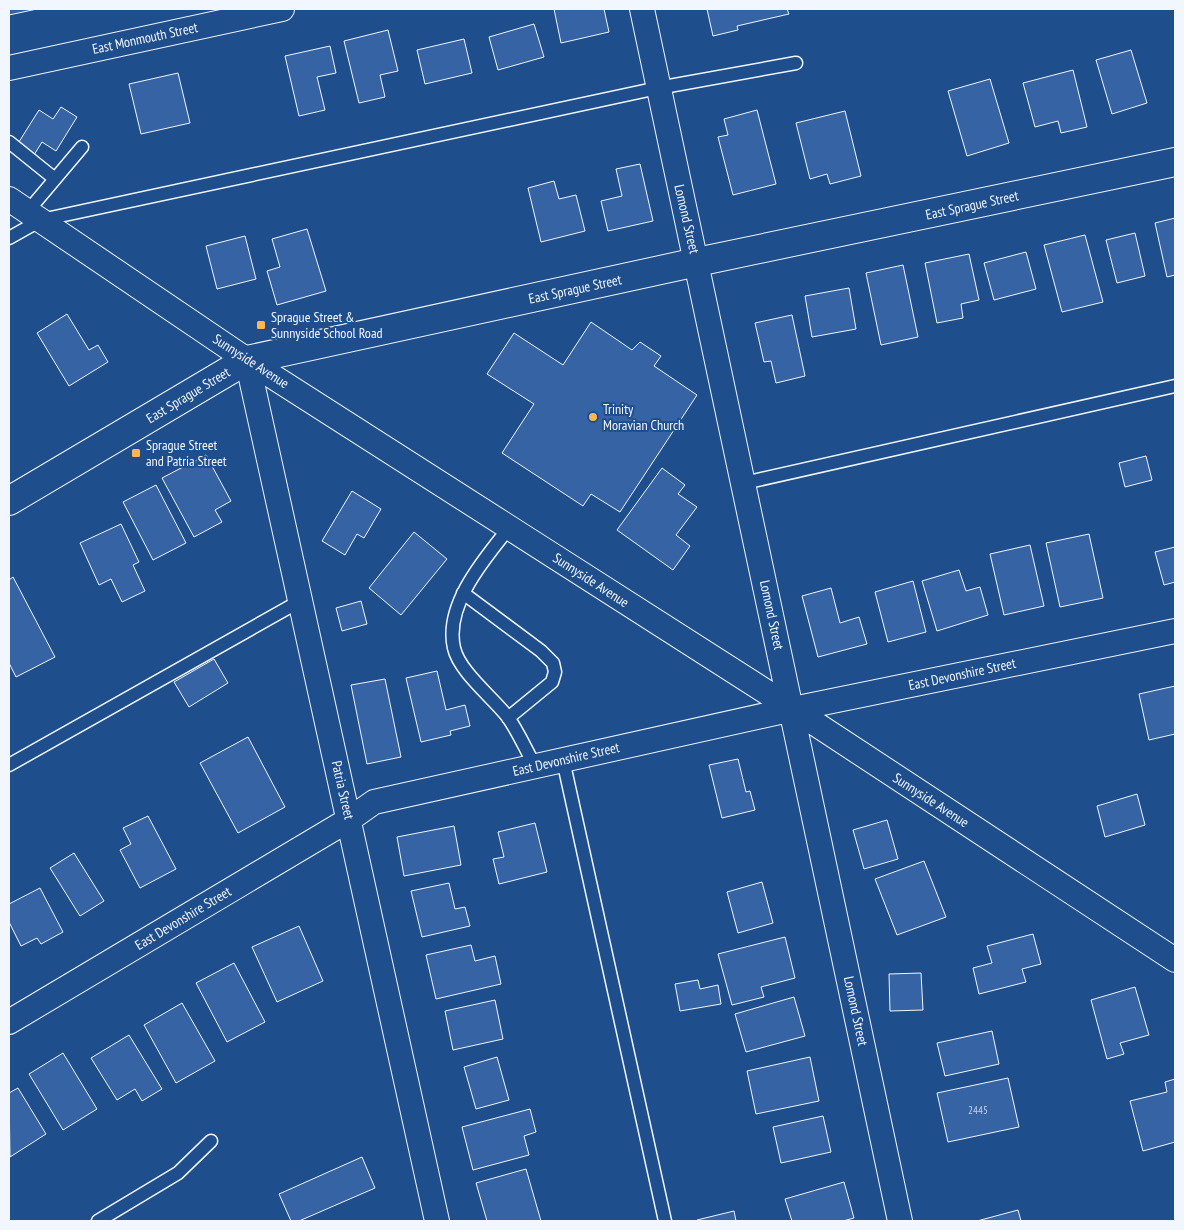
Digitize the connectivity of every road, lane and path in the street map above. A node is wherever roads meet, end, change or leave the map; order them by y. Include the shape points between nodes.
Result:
1 (282, 9) edge
2 (642, 9) edge
3 (796, 63) dead end
4 (9, 68) edge
5 (658, 88) junction
6 (9, 142) edge
7 (82, 147) dead end
8 (1175, 162) edge
9 (55, 179) junction
10 (26, 210) edge
11 (9, 238) edge
12 (697, 262) junction
13 (247, 360) junction
14 (1175, 386) edge
15 (744, 483) junction
16 (9, 501) edge
17 (509, 528) junction
18 (463, 593) junction
19 (300, 600) junction
20 (1175, 631) edge
21 (792, 709) junction
22 (508, 718) junction
23 (563, 760) junction
24 (9, 765) edge
25 (535, 766) junction
26 (350, 820) junction
27 (1175, 960) edge
28 (9, 1022) edge
29 (212, 1141) dead end
30 (98, 1221) edge
31 (437, 1221) edge
32 (665, 1221) edge
33 (900, 1221) edge

1 - 4 street, East Monmouth Street
2 - 5 street, Lomond Street
3 - 5 lane
5 - 10 lane
5 - 12 street, Lomond Street
6 - 9 lane
7 - 9 lane
8 - 12 main road, East Sprague Street
9 - 10 lane
10 - 11 lane
10 - 13 street, Sunnyside Avenue
12 - 13 main road, East Sprague Street
12 - 15 street, Lomond Street
13 - 16 main road, East Sprague Street
13 - 17 street, Sunnyside Avenue
13 - 19 street, Patria Street
14 - 15 lane
15 - 21 street, Lomond Street
17 - 18 lane via 479,564
17 - 21 street, Sunnyside Avenue
18 - 22 lane via 453,633 454,648 461,664
18 - 22 lane via 553,663 552,682
19 - 24 lane
19 - 26 street, Patria Street
20 - 21 street, East Devonshire Street
21 - 23 street, East Devonshire Street
21 - 27 street, Sunnyside Avenue
21 - 33 street, Lomond Street
22 - 25 lane
23 - 25 street, East Devonshire Street
23 - 32 lane
25 - 26 street, East Devonshire Street via 374,802
26 - 28 street, East Devonshire Street
26 - 31 street, Patria Street
29 - 30 lane via 178,1173

